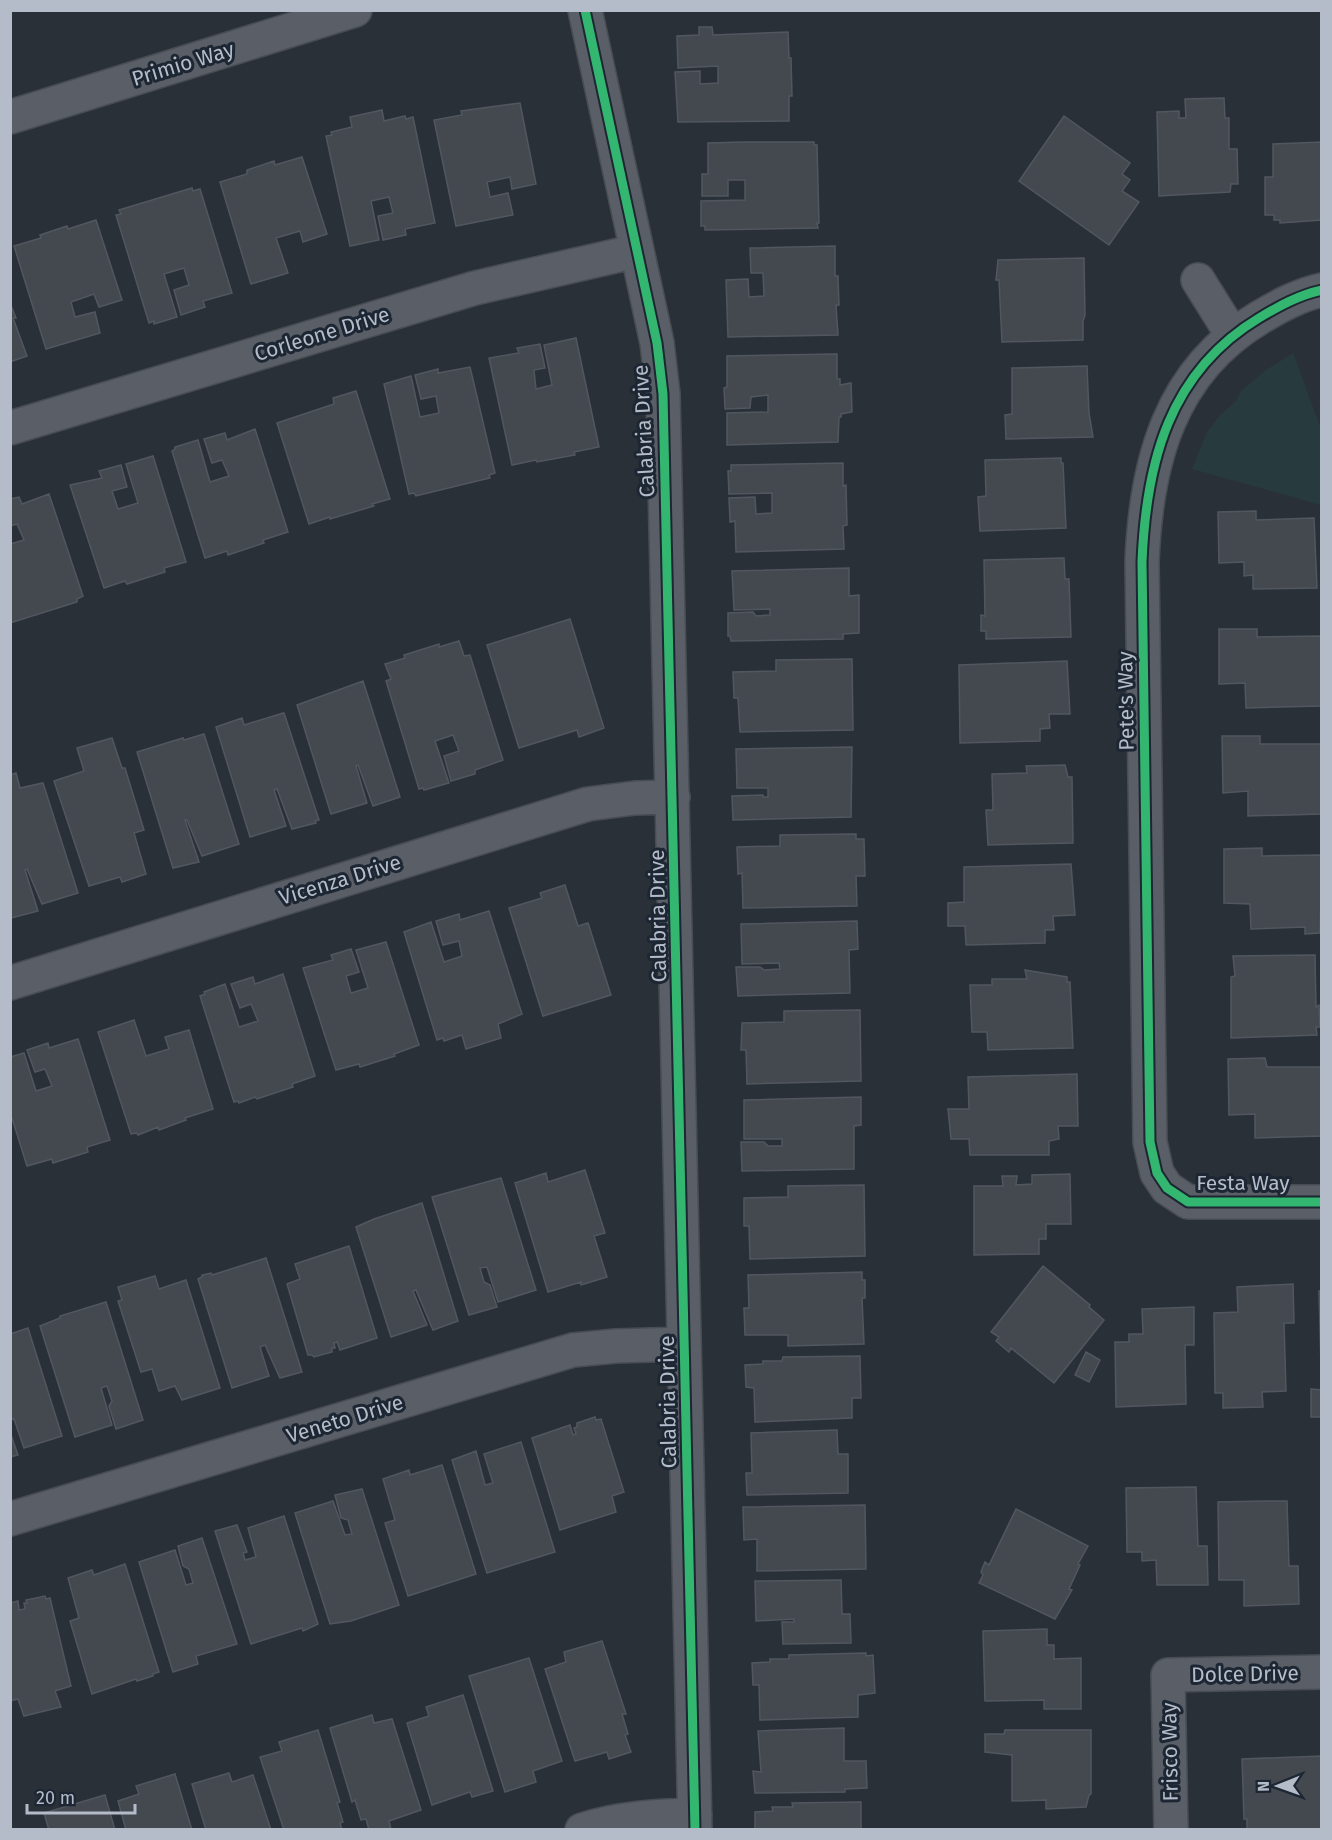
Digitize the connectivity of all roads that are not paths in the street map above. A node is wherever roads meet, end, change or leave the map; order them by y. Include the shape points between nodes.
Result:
1 (355, 10) edge
2 (585, 10) edge
3 (10, 117) edge
4 (637, 251) junction
5 (1198, 280) dead end
6 (1322, 290) edge
7 (1233, 336) junction
8 (10, 429) edge
9 (673, 797) junction
10 (10, 982) edge
11 (1159, 1197) joint
12 (1322, 1202) edge
13 (684, 1344) junction
14 (10, 1520) edge
15 (1322, 1672) edge
16 (1168, 1676) joint
17 (695, 1822) edge
18 (582, 1830) edge
19 (1171, 1830) edge

1 - 3 street, Primio Way
2 - 4 street, Calabria Drive
4 - 8 street, Corleone Drive via 475,288
4 - 9 street, Calabria Drive via 657,343 663,394
5 - 7 street
6 - 7 street, Pete's Way via 1290,300
7 - 11 street, Pete's Way via 1200,370 1168,420 1152,471 1143,529 1150,1142
9 - 10 street, Vicenza Drive via 588,804
9 - 13 street, Calabria Drive
11 - 12 street, Festa Way via 1198,1204
13 - 14 street, Veneto Drive via 573,1350
13 - 17 street, Calabria Drive
15 - 16 street, Dolce Drive
16 - 19 street, Frisco Way
17 - 18 street via 649,1817 606,1822

